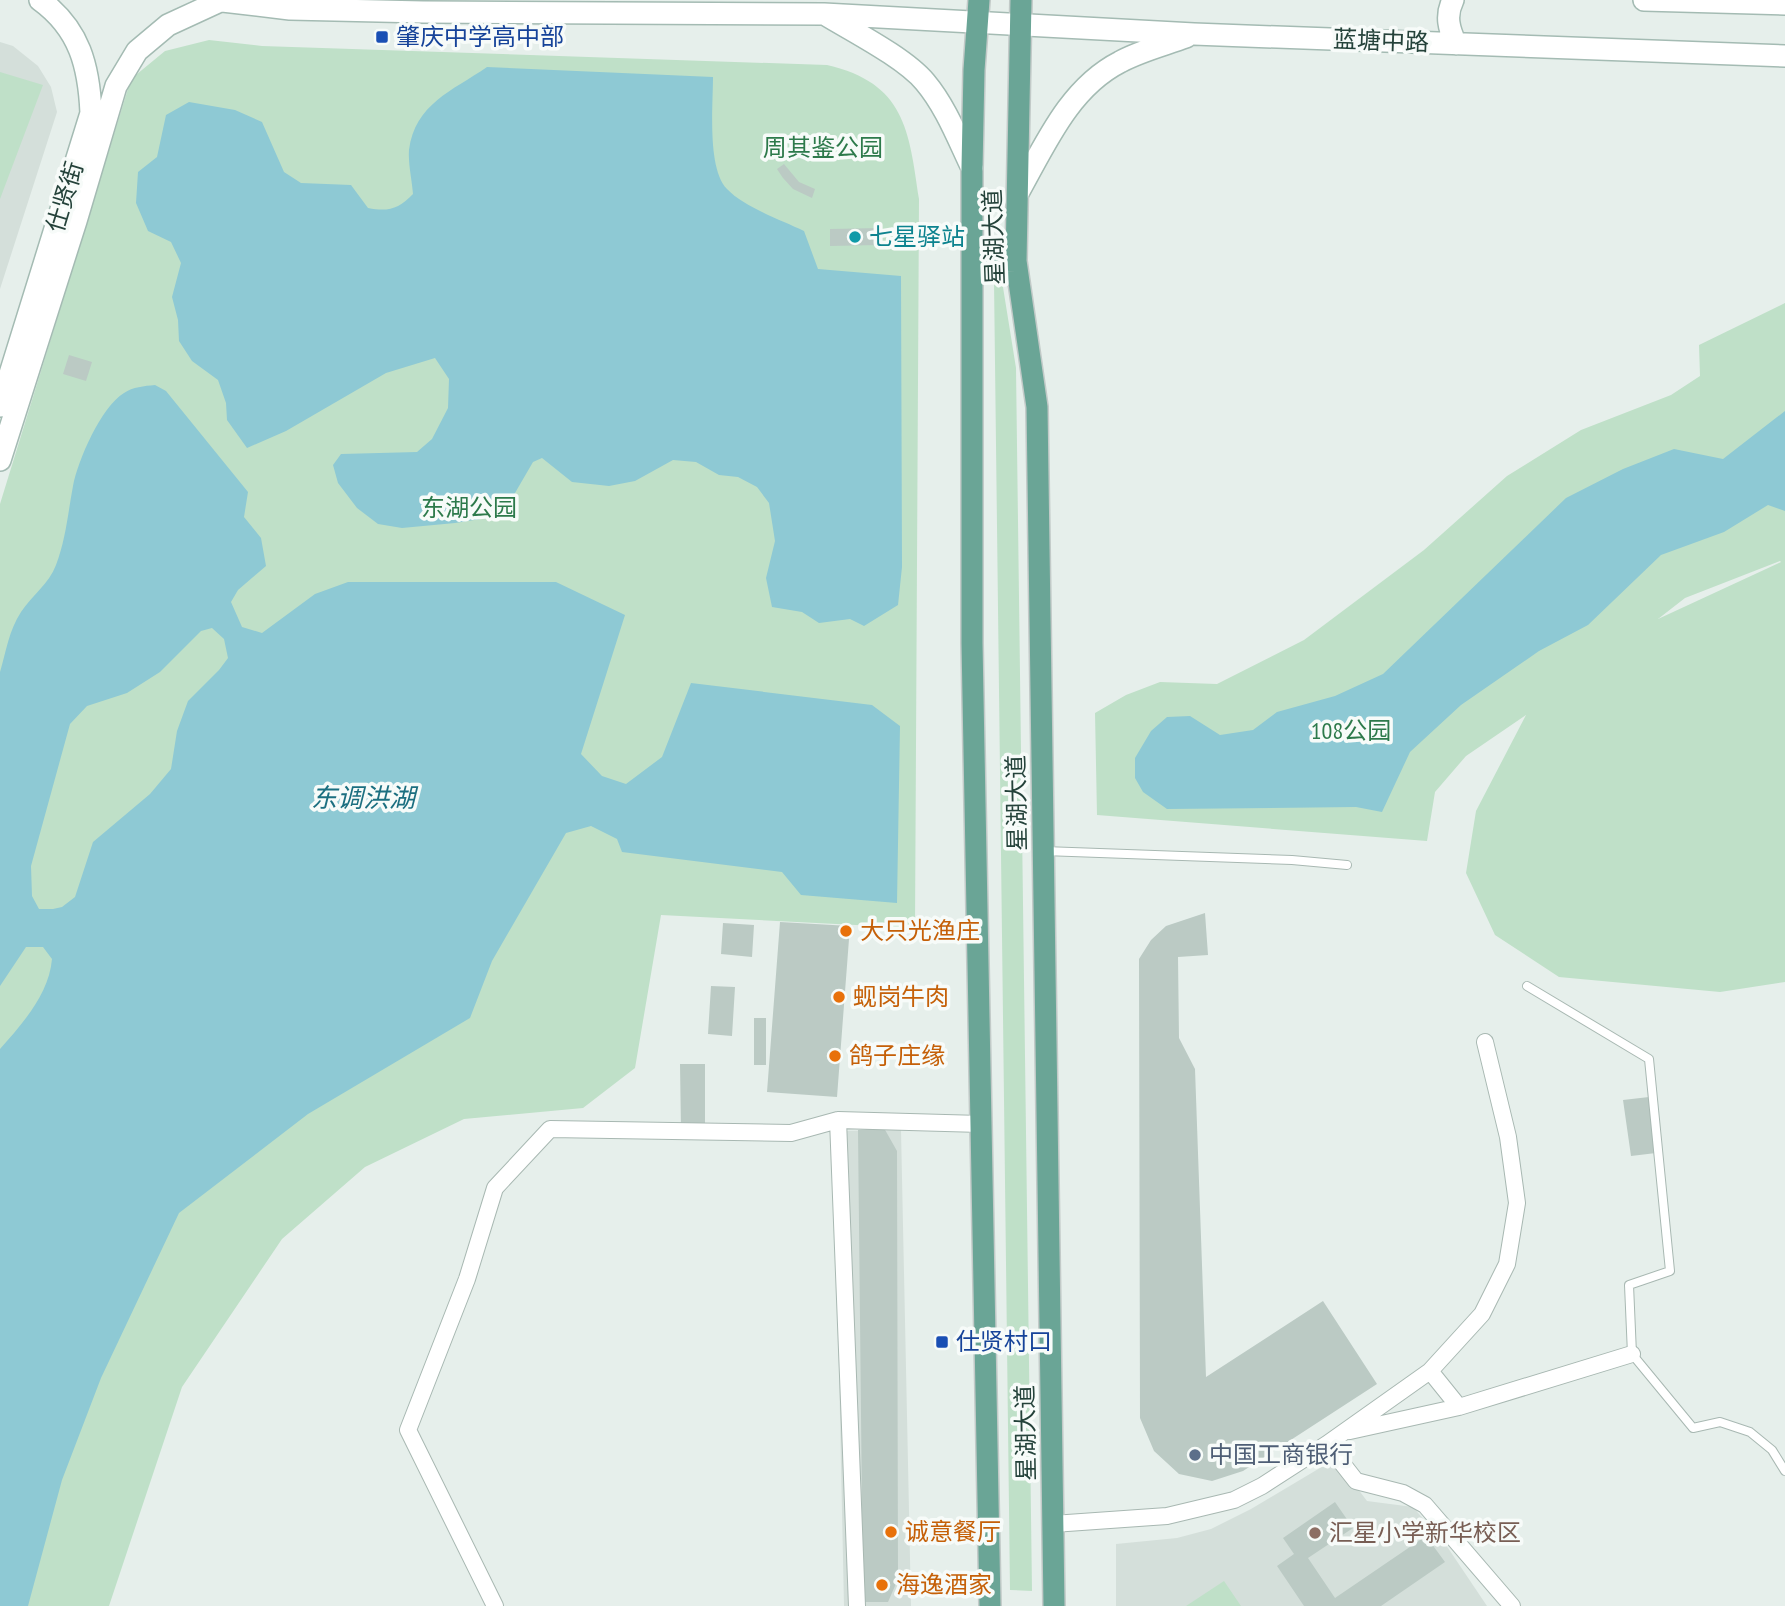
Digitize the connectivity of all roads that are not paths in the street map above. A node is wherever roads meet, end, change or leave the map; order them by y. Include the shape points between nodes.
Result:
1 (40, 0) edge
2 (214, 0) edge
3 (448, 0) edge
4 (979, 0) edge
5 (1021, 0) edge
6 (1453, 0) edge
7 (1644, 0) edge
8 (220, 1) edge
9 (1731, 1) edge
10 (1785, 4) edge
11 (423, 12) junction
12 (824, 14) junction
13 (978, 22) junction
14 (1021, 24) junction
15 (1194, 34) junction
16 (1456, 44) junction
17 (1785, 56) edge
18 (972, 168) junction
19 (1018, 193) junction
20 (972, 260) junction
21 (1016, 261) junction
22 (0, 406) edge
23 (0, 460) edge
24 (1044, 851) junction
25 (1347, 864) dead end
26 (1527, 986) dead end
27 (1485, 1042) dead end
28 (838, 1120) junction
29 (981, 1124) junction
30 (1632, 1354) junction
31 (1430, 1371) junction
32 (1459, 1407) junction
33 (1332, 1441) junction
34 (1785, 1471) edge
35 (1053, 1524) junction
36 (495, 1606) edge
37 (857, 1606) edge
38 (990, 1606) edge
39 (1054, 1606) edge
40 (1512, 1606) edge

1 - 22 main road, 仕贤街 via 78,44 89,78 91,113
2 - 8 main road, 蓝塘中路
3 - 11 main road
4 - 13 main road, 星湖大道
5 - 14 main road, 星湖大道
6 - 16 main road via 1449,27
7 - 9 main road
8 - 11 main road, 蓝塘中路 via 290,9
8 - 23 main road via 168,25 137,51 116,86
9 - 10 main road
11 - 12 main road, 蓝塘中路
12 - 13 main road, 蓝塘中路
12 - 18 main road via 925,81
13 - 14 main road, 蓝塘中路
13 - 18 main road, 星湖大道
14 - 15 main road, 蓝塘中路
14 - 19 main road, 星湖大道
15 - 16 main road, 蓝塘中路
15 - 19 main road via 1120,62 1083,90 1058,123
16 - 17 main road, 蓝塘中路
18 - 20 main road, 星湖大道
19 - 21 main road, 星湖大道
20 - 21 main road
20 - 29 main road, 星湖大道 via 972,643
21 - 24 main road, 星湖大道 via 1037,407
24 - 25 lane
24 - 35 main road, 星湖大道
26 - 30 lane via 1649,1059 1670,1271 1629,1285
27 - 31 street via 1508,1137 1517,1203 1507,1264 1482,1314
28 - 29 street
28 - 36 street via 791,1133 550,1129 495,1188 467,1279 408,1430
28 - 37 street
29 - 38 main road, 星湖大道
30 - 32 street
30 - 34 lane via 1693,1429 1720,1422 1749,1432 1772,1450
31 - 32 street
31 - 33 street
32 - 33 street via 1354,1430
33 - 35 street via 1262,1486 1223,1503 1167,1516
33 - 40 street via 1356,1481 1403,1493 1425,1505
35 - 39 main road, 星湖大道

